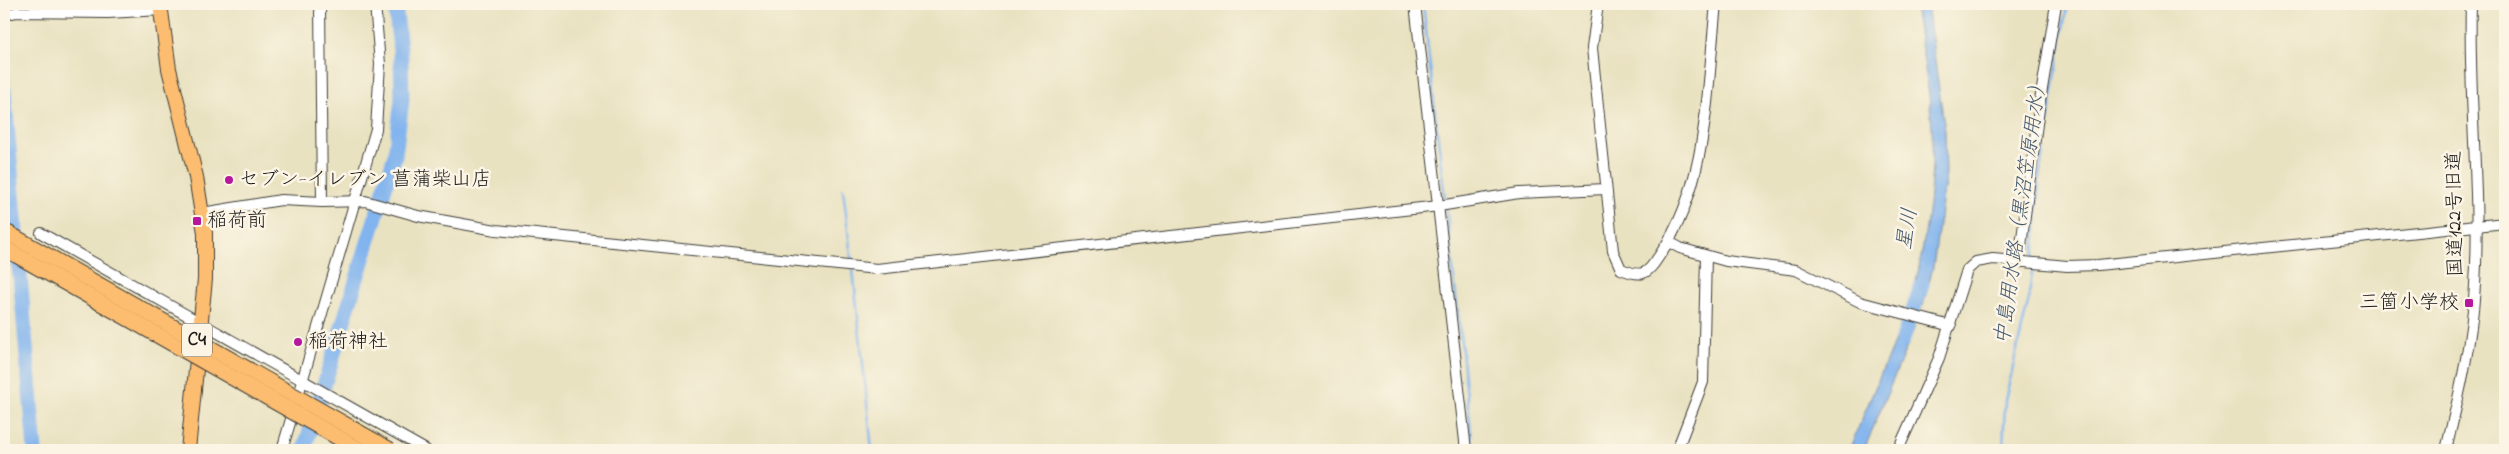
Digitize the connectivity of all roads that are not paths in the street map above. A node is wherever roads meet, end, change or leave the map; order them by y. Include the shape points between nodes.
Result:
1 (320, 4) edge
2 (375, 4) edge
3 (1415, 4) edge
4 (1598, 4) edge
5 (1716, 4) edge
6 (2056, 4) edge
7 (2472, 4) edge
8 (160, 7) edge
9 (8, 14) edge
10 (1606, 189) junction
11 (360, 201) junction
12 (322, 202) junction
13 (1439, 206) junction
14 (202, 213) junction
15 (2505, 223) edge
16 (2476, 227) junction
17 (4, 230) edge
18 (41, 233) dead end
19 (1669, 242) junction
20 (4, 248) edge
21 (1706, 256) junction
22 (2023, 262) junction
23 (202, 323) junction
24 (1951, 326) junction
25 (303, 380) junction
26 (188, 450) edge
27 (282, 450) edge
28 (360, 450) edge
29 (390, 450) edge
30 (426, 450) edge
31 (1466, 450) edge
32 (1677, 450) edge
33 (1898, 450) edge
34 (2446, 450) edge

1 - 12 street
2 - 11 street via 380,64 376,129
3 - 13 street
4 - 10 street via 1592,48
5 - 19 street via 1712,62 1696,166
6 - 22 street via 2040,101
7 - 16 street, 国道122号旧道 via 2470,71
8 - 9 street
8 - 14 main road via 169,69
10 - 13 street via 1520,193
10 - 19 street via 1614,251 1621,269 1643,273
11 - 12 street
11 - 13 street via 418,216 496,230 877,269
11 - 25 street
12 - 14 street via 281,200
13 - 31 street
14 - 23 main road via 206,256
15 - 16 street
16 - 22 street via 2098,265
16 - 34 street, 国道122号旧道 via 2472,327
17 - 29 highway, C4, bridge
18 - 23 street
19 - 21 street
20 - 28 highway, C4, bridge
21 - 24 street via 1796,270 1850,298
21 - 32 street via 1703,382
22 - 24 street via 1993,259 1971,266 1967,270
23 - 25 street
23 - 26 main road
24 - 33 street
25 - 27 street
25 - 30 street

